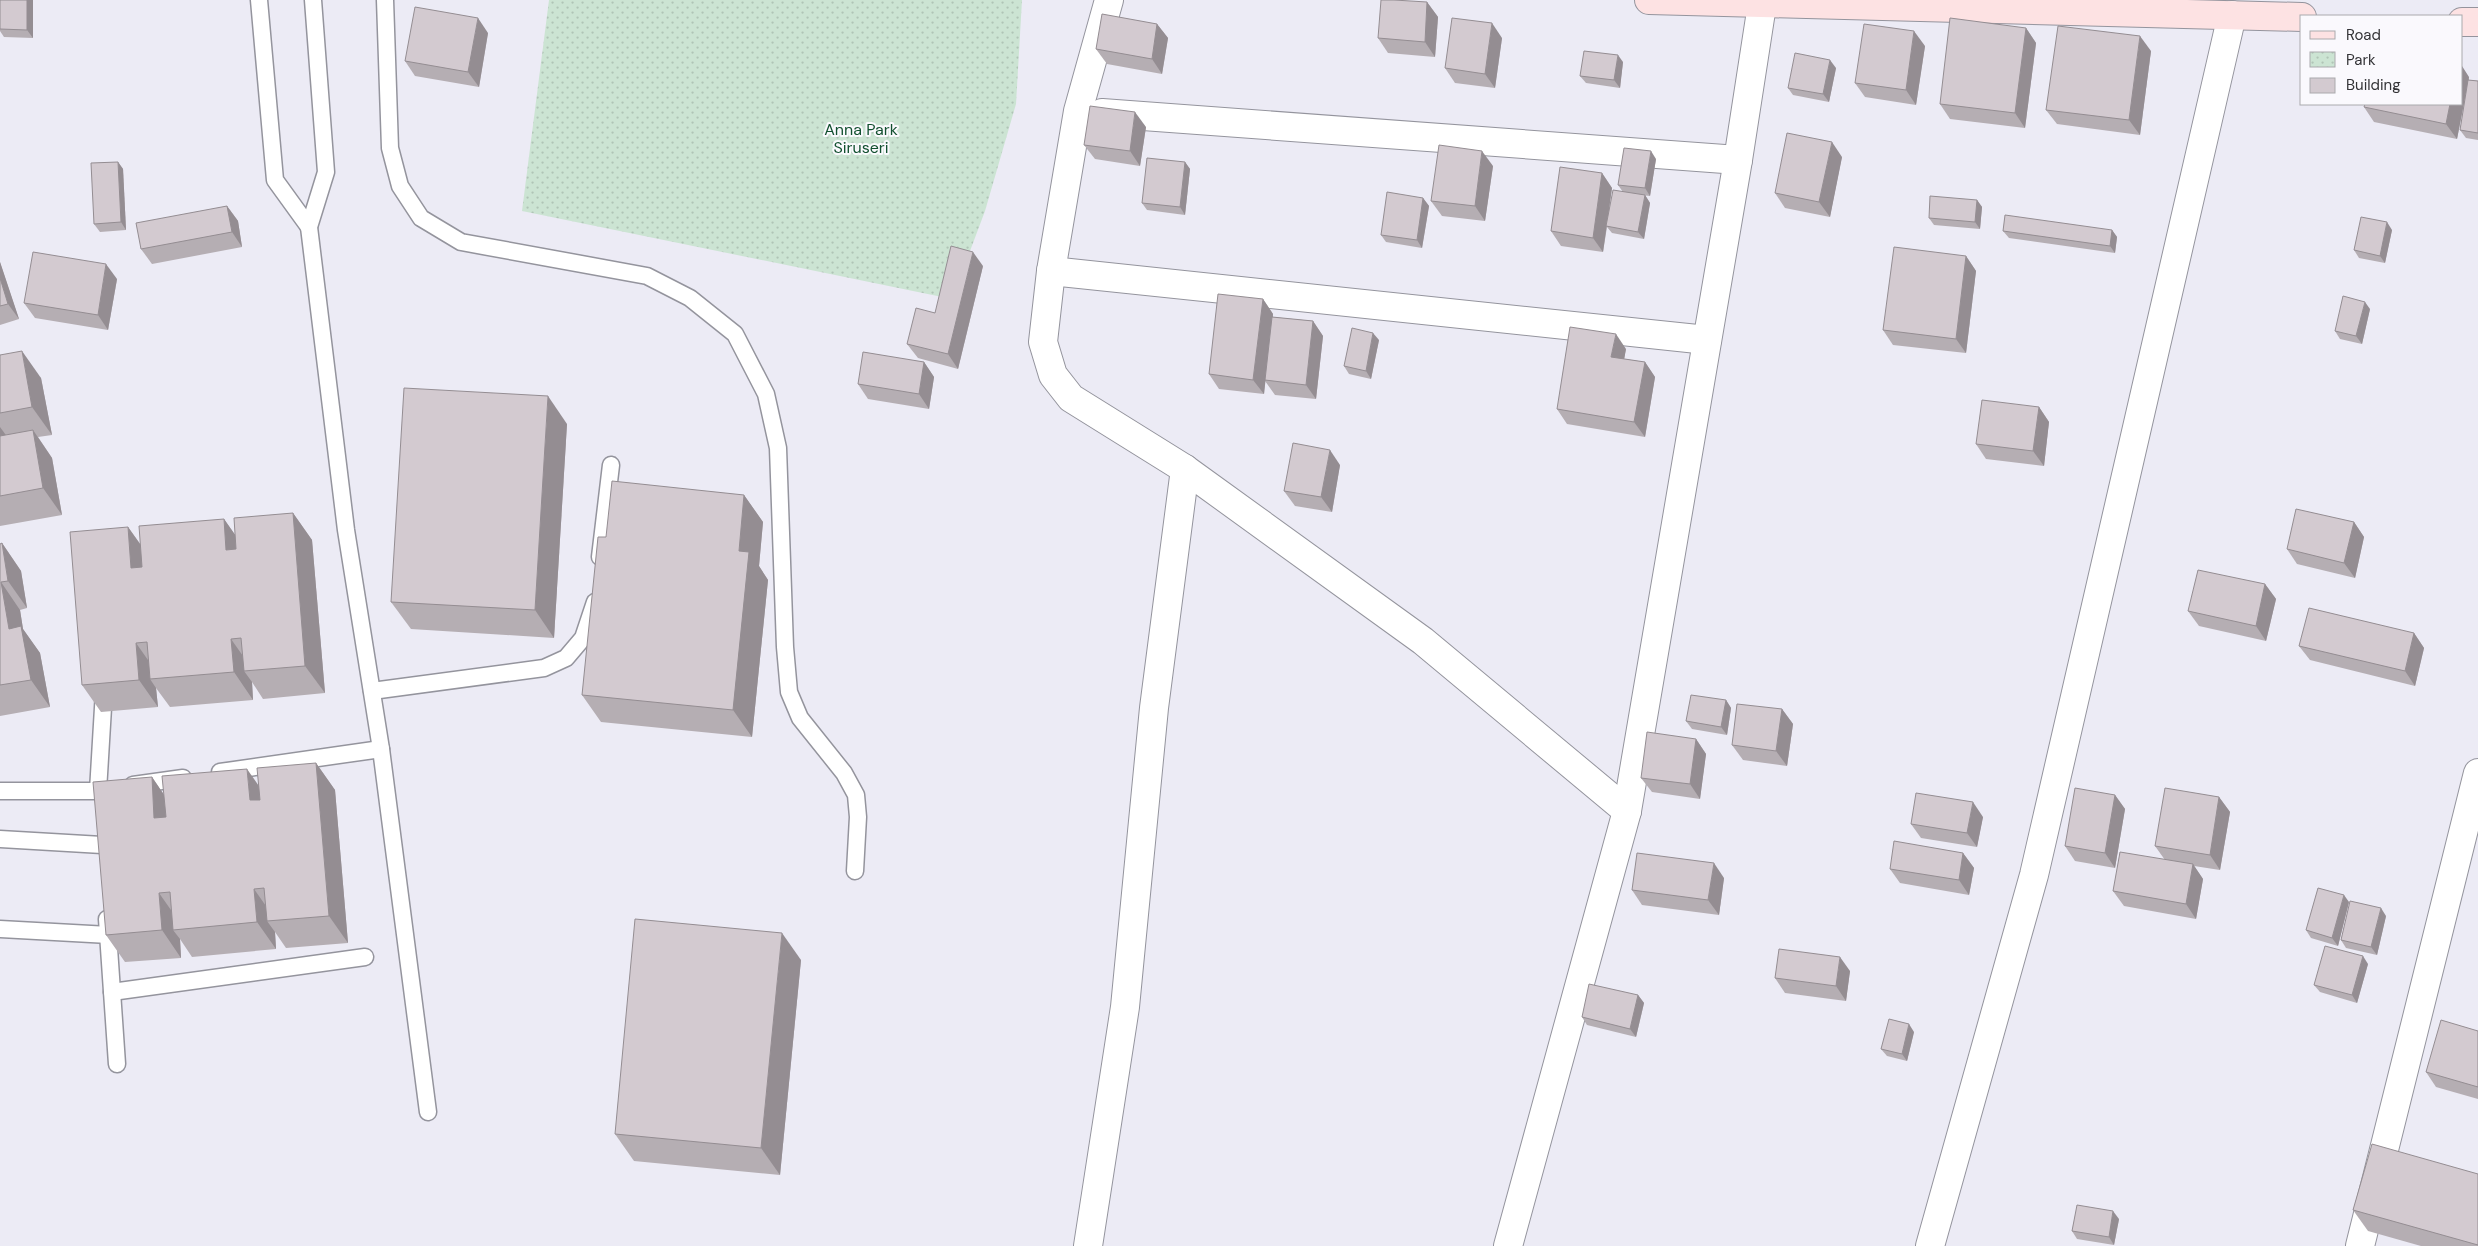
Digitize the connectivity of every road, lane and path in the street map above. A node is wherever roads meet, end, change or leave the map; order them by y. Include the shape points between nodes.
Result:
1 (259, 0) edge
2 (313, 0) edge
3 (385, 0) edge
4 (1108, 0) edge
5 (1649, 0) edge
6 (1762, 5) junction
7 (2232, 15) junction
8 (2300, 17) edge
9 (2463, 22) edge
10 (2478, 22) edge
11 (1078, 111) junction
12 (1738, 160) junction
13 (309, 227) junction
14 (1051, 271) junction
15 (1707, 340) junction
16 (611, 465) dead end
17 (1186, 469) junction
18 (599, 570) edge
19 (596, 589) edge
20 (104, 686) edge
21 (372, 691) junction
22 (381, 748) junction
23 (2478, 773) edge
24 (98, 790) junction
25 (0, 791) edge
26 (100, 809) edge
27 (1627, 812) junction
28 (101, 827) edge
29 (0, 839) edge
30 (102, 845) junction
31 (103, 863) edge
32 (855, 871) dead end
33 (106, 899) edge
34 (0, 929) edge
35 (109, 935) junction
36 (365, 957) dead end
37 (112, 992) junction
38 (118, 1064) dead end
39 (428, 1112) dead end
40 (1088, 1246) edge
41 (1508, 1246) edge
42 (1930, 1246) edge
43 (2360, 1246) edge

1 - 13 lane via 275,180
2 - 13 lane via 326,172
3 - 32 lane via 390,148 400,186 421,218 461,242 647,276 690,298 735,334 766,394 778,448 789,692 800,718 844,773 856,795
4 - 11 street
5 - 6 street
6 - 7 street
6 - 12 street
7 - 8 street
7 - 42 street via 2034,875
9 - 10 street
11 - 12 street
11 - 14 street
12 - 15 street
13 - 21 lane via 346,530
14 - 15 street
14 - 17 street via 1043,342 1053,375 1071,398
15 - 27 street
16 - 18 lane
17 - 27 street via 1423,641
17 - 40 street via 1154,708 1125,1007
19 - 21 lane via 594,608 584,638 566,658 544,668
20 - 24 lane
21 - 22 lane
22 - 24 lane
22 - 39 lane
23 - 43 street
24 - 25 lane
24 - 26 lane
27 - 41 street
28 - 30 lane
29 - 30 lane
30 - 31 lane
33 - 35 lane
34 - 35 lane
35 - 37 lane
36 - 37 lane
37 - 38 lane

